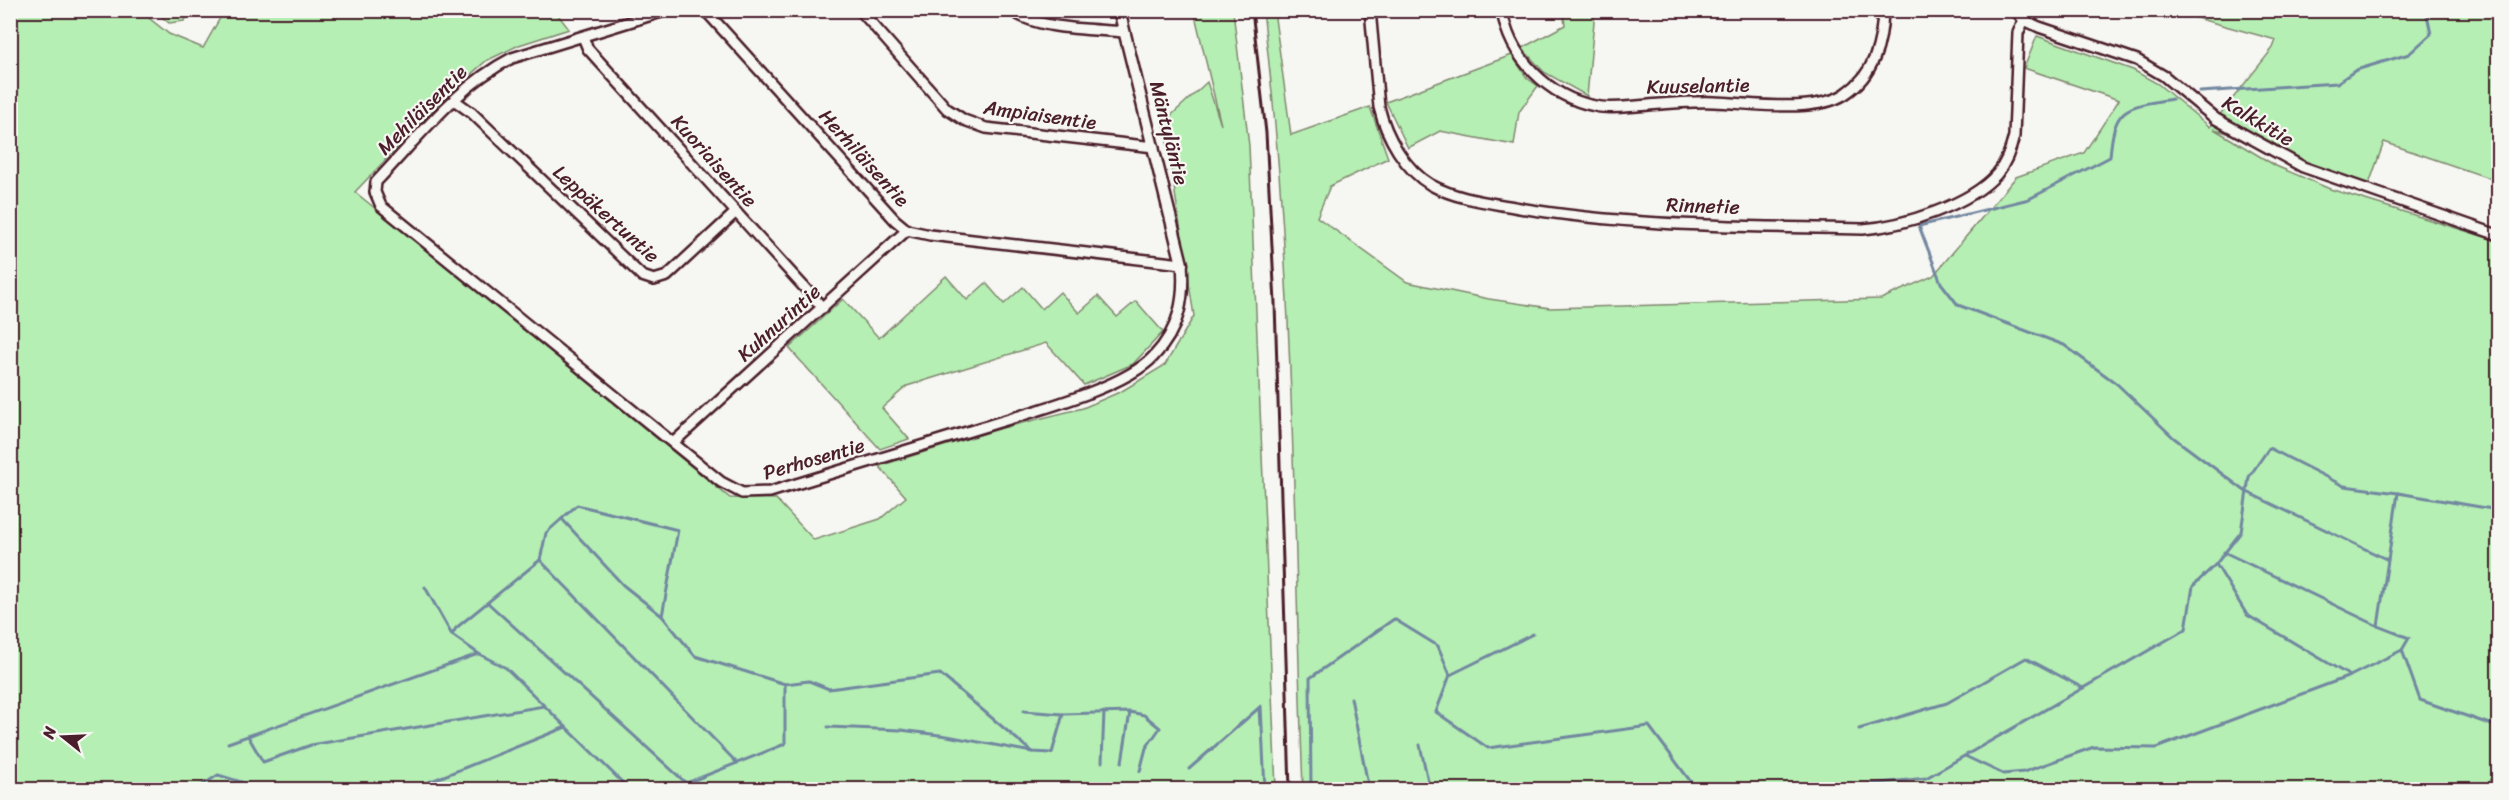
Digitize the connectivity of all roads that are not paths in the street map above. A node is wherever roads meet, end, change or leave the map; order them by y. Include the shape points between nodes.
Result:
1 (668, 10) edge
2 (705, 10) edge
3 (860, 10) edge
4 (1012, 10) edge
5 (1119, 10) edge
6 (1370, 10) edge
7 (1502, 10) edge
8 (1883, 10) edge
9 (2015, 10) edge
10 (634, 15) edge
11 (2024, 20) junction
12 (1124, 32) junction
13 (583, 37) junction
14 (454, 100) junction
15 (1155, 147) junction
16 (376, 182) joint
17 (736, 212) junction
18 (907, 230) junction
19 (2499, 235) edge
20 (1182, 264) junction
21 (823, 308) junction
22 (675, 442) junction

1 - 10 street, Mehiläisentie
2 - 18 street, Herhiläisentie
3 - 15 street, Ampiaisentie via 947,108 964,120 986,128
4 - 12 street via 1042,23
5 - 12 street, Mäntyläntie
6 - 11 street, Rinnetie via 1383,122 1409,165 1429,184 1455,196 1612,220 1863,229 1916,219 1981,188 1998,173 2011,151 2014,136 2018,33
7 - 8 street, Kuuselantie via 1515,48 1548,86 1596,106 1616,107 1696,101 1802,105 1844,95 1863,79 1878,53
9 - 11 street, Kalkkitie
10 - 13 street, Mehiläisentie
11 - 19 street, Kalkkitie via 2137,60 2164,76 2216,119 2303,167
12 - 15 street, Mäntyläntie
13 - 14 street, Mehiläisentie via 512,58 477,79
13 - 17 street, Kuoriaisentie via 588,49
14 - 16 street, Mehiläisentie
14 - 17 street, Leppäkertuntie via 642,276 654,280 667,276
15 - 20 street, Mäntyläntie
16 - 22 street, Perhosentie via 375,192 381,206
17 - 21 street, Kuoriaisentie
18 - 20 street, Herhiläisentie
18 - 21 street, Kuhnurintie
20 - 22 street, Perhosentie via 1182,304 1172,333 1154,357 1130,375 1099,389 770,492 742,493 721,482
21 - 22 street, Kuhnurintie

